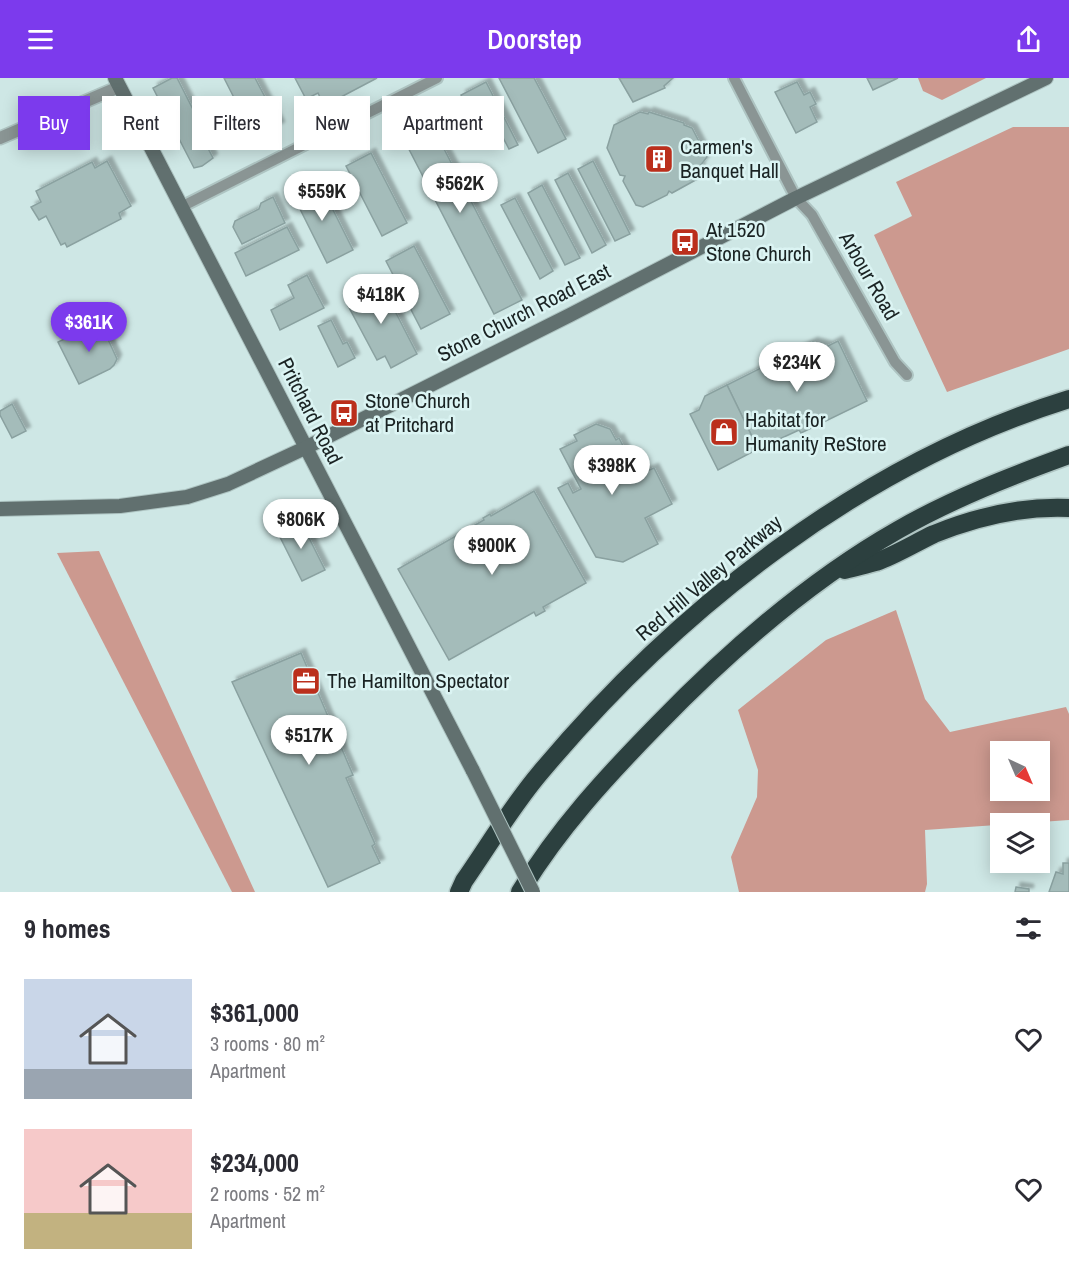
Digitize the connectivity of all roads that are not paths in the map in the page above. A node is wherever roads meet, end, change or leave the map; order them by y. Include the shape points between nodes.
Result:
1 (437, 78) edge
2 (734, 78) edge
3 (1046, 78) edge
4 (117, 82) edge
5 (0, 138) edge
6 (796, 198) junction
7 (183, 206) junction
8 (907, 375) dead end
9 (1069, 399) edge
10 (305, 448) junction
11 (1069, 454) edge
12 (1069, 508) edge
13 (0, 509) edge
14 (834, 572) junction
15 (458, 888) edge
16 (519, 892) edge
17 (533, 892) edge

1 - 7 street
2 - 6 street, Arbour Road
3 - 6 main road, Stone Church Road East
4 - 5 street
4 - 7 main road, Pritchard Road
6 - 8 street, Arbour Road via 812,215
6 - 10 main road, Stone Church Road East
7 - 10 main road, Pritchard Road
9 - 15 highway, Red Hill Valley Parkway via 934,452 865,490 782,545 705,607 589,717 538,775
10 - 13 main road, Stone Church Road East via 228,484 187,497 120,506
10 - 17 main road, Pritchard Road, bridge
11 - 14 highway via 946,506 892,534
12 - 14 highway via 1007,512 936,534 876,562
14 - 16 highway via 760,626 673,708 567,822

